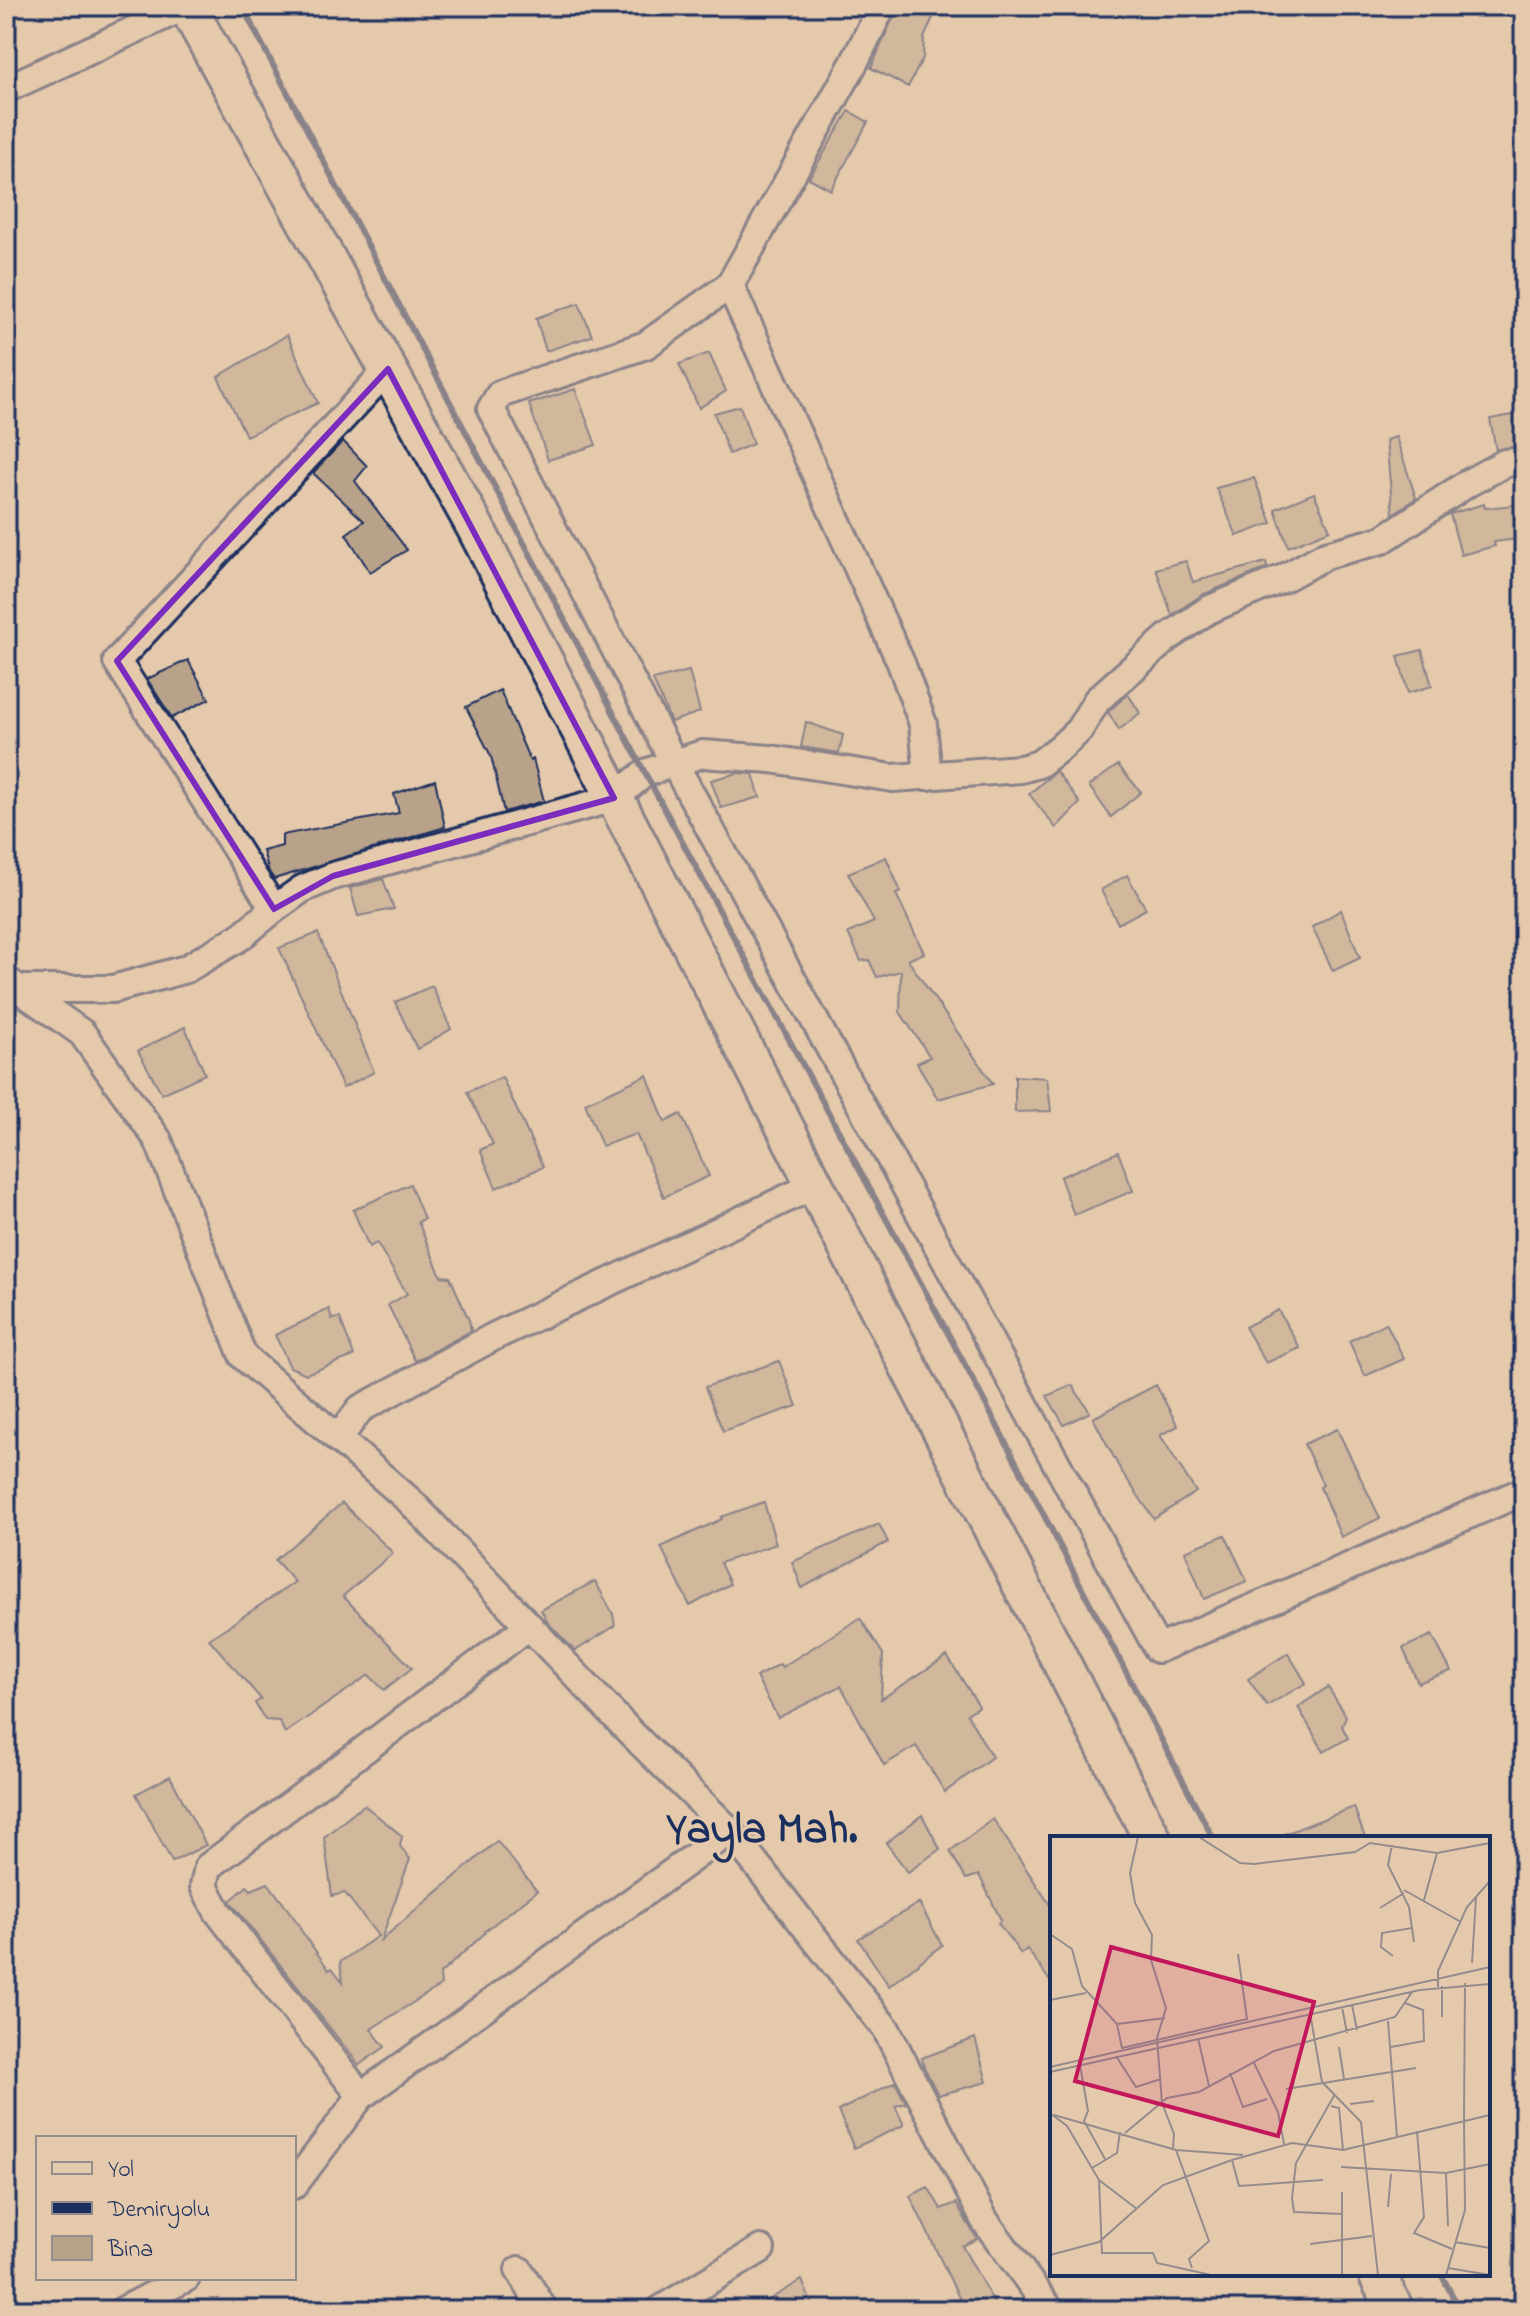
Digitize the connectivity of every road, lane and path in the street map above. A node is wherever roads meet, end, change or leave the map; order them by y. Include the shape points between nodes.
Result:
1 (186, 6) edge
2 (882, 6) edge
3 (6, 89) edge
4 (730, 285) junction
5 (388, 369) junction
6 (1524, 461) edge
7 (674, 763) junction
8 (928, 776) junction
9 (614, 798) junction
10 (274, 909) junction
11 (10, 987) edge
12 (815, 1185) junction
13 (338, 1439) junction
14 (1524, 1491) edge
15 (529, 1626) junction
16 (730, 1831) junction
17 (1151, 1836) edge
18 (361, 2096) junction
19 (296, 2182) edge
20 (761, 2249) dead end
21 (519, 2270) dead end
22 (182, 2280) edge
23 (124, 2310) edge
24 (544, 2310) edge
25 (660, 2310) edge
26 (1050, 2310) edge

1 - 3 street
1 - 5 street
2 - 4 street
4 - 7 street via 646,345 500,394 491,409
4 - 8 street via 901,663 923,724
5 - 9 street
5 - 10 street via 117,661
6 - 8 street via 1505,463 1468,483 1382,540 1326,555 1208,610 1167,638 1097,700 1079,730 1039,764
7 - 8 street via 702,754 893,778
7 - 9 street via 645,773
7 - 14 street via 1158,1649
9 - 10 street via 333,876
9 - 12 street
10 - 11 street via 186,969 113,989
11 - 13 street via 82,1033 158,1140 243,1356
12 - 13 street via 495,1336 360,1409
12 - 17 street
13 - 15 street via 410,1501
15 - 16 street
15 - 18 street via 208,1867 204,1886 218,1912
16 - 18 street
16 - 26 street via 886,2029 985,2221
18 - 19 street
20 - 25 street
21 - 24 street
22 - 23 street

